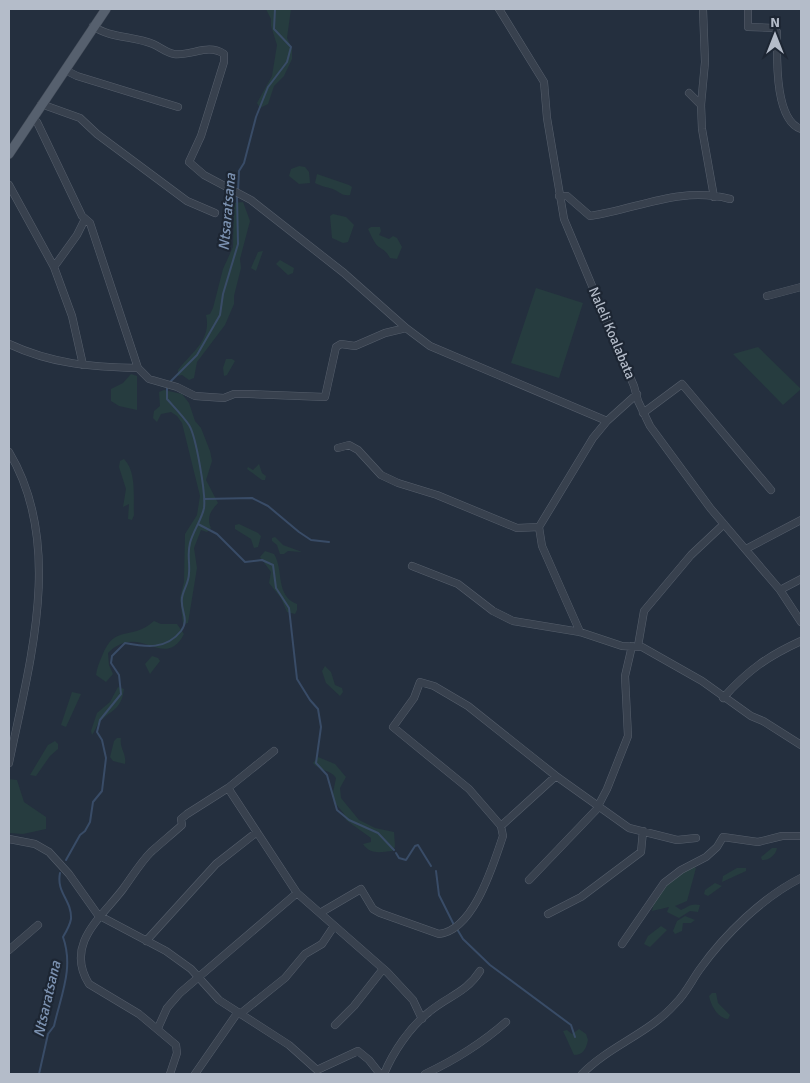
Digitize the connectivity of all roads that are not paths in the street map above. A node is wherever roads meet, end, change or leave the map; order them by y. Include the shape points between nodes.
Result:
1 (104, 9) edge
2 (499, 9) edge
3 (703, 9) edge
4 (748, 9) edge
5 (93, 26) junction
6 (65, 70) junction
7 (689, 93) dead end
8 (41, 104) junction
9 (701, 105) junction
10 (178, 107) dead end
11 (32, 118) junction
12 (801, 129) edge
13 (9, 154) edge
14 (9, 185) edge
15 (559, 196) junction
16 (714, 197) junction
17 (730, 199) dead end
18 (215, 213) dead end
19 (85, 219) junction
20 (54, 267) junction
21 (801, 288) edge
22 (766, 296) dead end
23 (406, 328) junction
24 (9, 344) edge
25 (83, 365) junction
26 (138, 368) junction
27 (636, 394) junction
28 (643, 412) junction
29 (607, 421) junction
30 (338, 448) dead end
31 (9, 452) edge
32 (771, 490) dead end
33 (801, 520) edge
34 (724, 524) junction
35 (539, 527) junction
36 (746, 549) junction
37 (412, 566) dead end
38 (801, 579) edge
39 (780, 590) junction
40 (801, 622) edge
41 (580, 632) junction
42 (801, 641) edge
43 (635, 646) junction
44 (723, 698) junction
45 (801, 745) edge
46 (274, 751) dead end
47 (9, 763) edge
48 (556, 776) junction
49 (228, 788) junction
50 (599, 805) junction
51 (501, 826) junction
52 (643, 831) junction
53 (257, 832) junction
54 (801, 836) edge
55 (696, 838) dead end
56 (9, 840) edge
57 (801, 878) edge
58 (529, 880) dead end
59 (297, 893) junction
60 (320, 913) junction
61 (548, 914) dead end
62 (98, 915) junction
63 (38, 925) dead end
64 (334, 926) junction
65 (146, 941) junction
66 (622, 944) dead end
67 (9, 950) edge
68 (383, 969) junction
69 (480, 971) dead end
70 (198, 976) junction
71 (239, 1013) junction
72 (422, 1019) junction
73 (506, 1022) dead end
74 (334, 1025) dead end
75 (158, 1028) junction
76 (170, 1074) edge
77 (195, 1074) edge
78 (382, 1074) edge
79 (425, 1074) edge
80 (582, 1074) edge

1 - 5 main road
2 - 15 street, Naleli Koalabata via 544,82
3 - 9 street via 705,62
4 - 12 street via 748,27 774,28 777,32 779,89 786,113
5 - 6 main road
5 - 23 street via 176,54 206,49 224,54 201,136 188,162 204,175 251,200 344,273
6 - 8 main road
6 - 10 street
7 - 9 street
8 - 11 main road
8 - 18 street via 80,118 187,202
9 - 16 street
11 - 13 main road
11 - 19 street via 37,122
14 - 20 street
15 - 16 street via 567,196 590,216 664,197
15 - 27 street, Naleli Koalabata via 572,242
16 - 17 street
19 - 20 street
19 - 26 street via 90,223 101,253
20 - 25 street via 72,316
21 - 22 street
23 - 26 street via 355,346 341,344 336,347 329,384 325,397 321,398 249,394 224,398 195,396 150,379
23 - 29 street via 430,346
24 - 25 street via 49,359
25 - 26 street
27 - 28 street, Naleli Koalabata
27 - 29 street
28 - 32 street via 682,384
28 - 34 street, Naleli Koalabata via 650,426
29 - 35 street via 570,472
30 - 35 street via 349,445 358,450 381,475 398,483 437,495 517,528
31 - 47 street via 25,487 40,555 36,614
33 - 36 street
34 - 36 street, Naleli Koalabata
34 - 43 street via 690,555 644,612
35 - 41 street via 542,546
36 - 39 street, Naleli Koalabata
37 - 41 street via 458,584 513,621
38 - 39 street
39 - 40 street, Naleli Koalabata
41 - 43 street via 622,646
42 - 44 street via 778,651 739,680
43 - 44 street via 702,681
43 - 50 street via 627,665 625,686 628,736
44 - 45 street
46 - 49 street
48 - 50 street
48 - 51 street
48 - 51 street via 468,706 434,686 420,682 414,698 393,727 469,789
49 - 53 street
49 - 62 street via 186,814 181,819 182,824 151,853
50 - 52 street via 629,828
50 - 58 street
51 - 60 street via 503,836 481,893 464,920 446,933 439,934 380,913 360,889
52 - 55 street via 677,840
52 - 61 street via 641,852 581,897
53 - 59 street
53 - 65 street via 216,864
54 - 66 street via 782,836 758,842 722,837 706,856 664,884
56 - 62 street via 35,844 49,852
57 - 80 street via 755,909 701,968 665,1014
59 - 60 street
59 - 70 street
60 - 64 street
62 - 65 street
62 - 75 street via 81,952 84,976 89,984
63 - 67 street
64 - 68 street
64 - 71 street via 322,944 305,954 285,978
65 - 70 street via 166,951
68 - 72 street via 413,1000
68 - 74 street via 354,1006
69 - 72 street via 466,989
70 - 71 street via 219,1000
70 - 75 street via 167,1008
71 - 77 street
71 - 78 street via 289,1045 317,1070 358,1051
72 - 78 street
73 - 79 street via 486,1040
75 - 76 street via 177,1048

